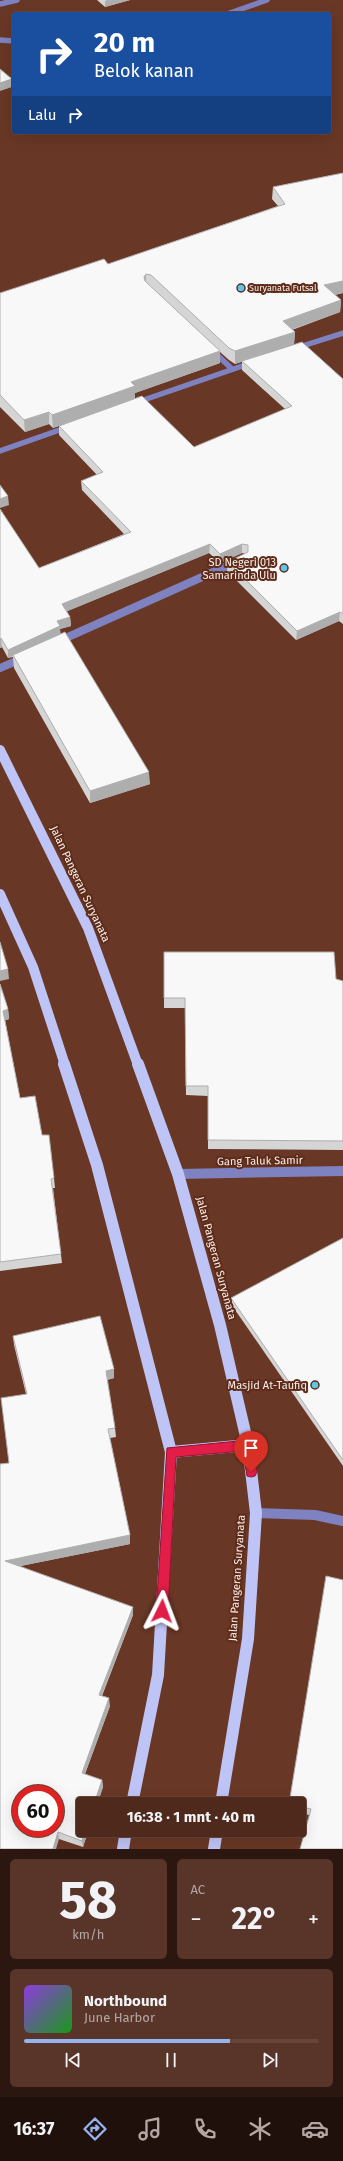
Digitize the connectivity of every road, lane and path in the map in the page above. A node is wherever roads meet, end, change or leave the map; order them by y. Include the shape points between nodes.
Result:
1 (17, 0) edge
2 (266, 0) edge
3 (0, 4) edge
4 (233, 12) edge
5 (0, 40) edge
6 (12, 41) edge
7 (343, 333) edge
8 (204, 343) edge
9 (291, 350) edge
10 (261, 360) edge
11 (232, 369) junction
12 (127, 406) edge
13 (75, 425) edge
14 (0, 451) edge
15 (244, 558) edge
16 (50, 645) edge
17 (29, 655) edge
18 (0, 668) edge
19 (0, 750) edge
20 (0, 894) edge
21 (343, 1171) edge
22 (178, 1174) junction
23 (248, 1445) junction
24 (171, 1452) junction
25 (256, 1513) junction
26 (343, 1521) edge
27 (133, 1797) edge
28 (222, 1797) edge
29 (125, 1837) edge
30 (216, 1837) edge
31 (123, 1849) edge
32 (214, 1849) edge

1 - 3 street
2 - 4 street
5 - 6 street
7 - 9 street
8 - 11 street
10 - 11 street
11 - 12 street
13 - 14 street
15 - 16 street
17 - 18 street
19 - 22 main road, Jalan Pangeran Suryanata via 88,928
20 - 24 main road via 33,967 98,1165
21 - 22 street, Gang Taluk Samir
22 - 23 main road, Jalan Pangeran Suryanata via 220,1325
23 - 24 main road
23 - 25 main road, Jalan Pangeran Suryanata
24 - 27 main road via 158,1675
25 - 26 street via 315,1515
25 - 28 main road, Jalan Pangeran Suryanata via 248,1639
29 - 31 main road
30 - 32 main road

